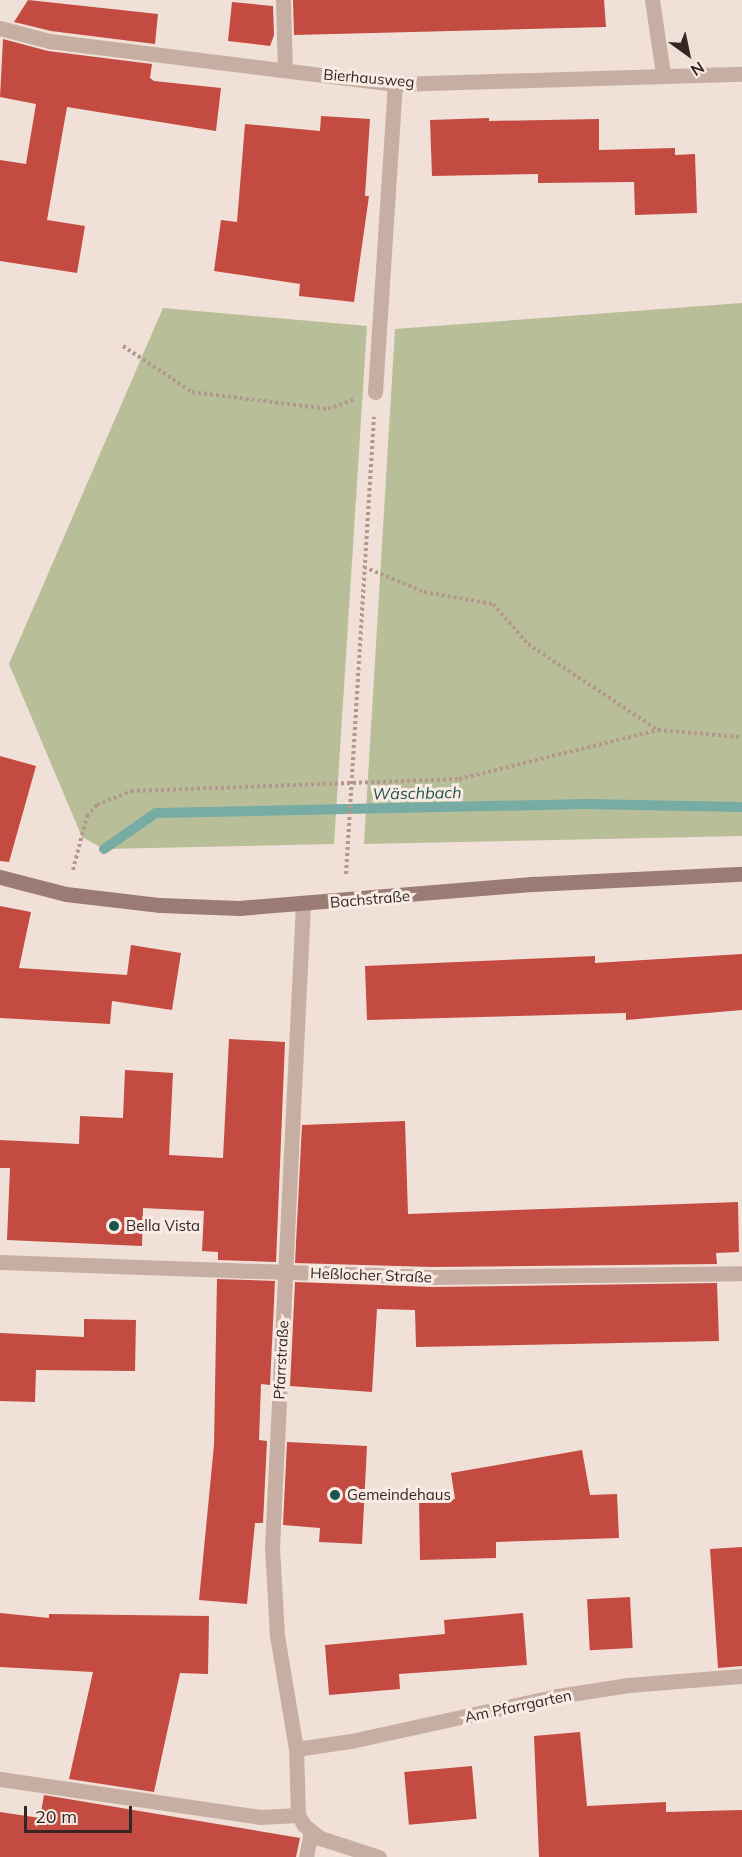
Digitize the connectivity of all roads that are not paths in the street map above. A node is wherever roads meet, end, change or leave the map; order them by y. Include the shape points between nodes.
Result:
1 (283, 0) edge
2 (652, 0) edge
3 (0, 28) edge
4 (285, 70) junction
5 (663, 74) junction
6 (742, 74) edge
7 (395, 84) junction
8 (375, 392) road end
9 (742, 874) edge
10 (0, 877) edge
11 (303, 904) junction
12 (0, 1262) edge
13 (285, 1272) junction
14 (742, 1273) edge
15 (742, 1676) edge
16 (296, 1749) junction
17 (0, 1779) edge
18 (298, 1815) junction
19 (311, 1832) junction
20 (306, 1857) edge
21 (379, 1857) edge

1 - 4 street
2 - 5 street
3 - 4 street, Bierhausweg via 49,41
4 - 7 street, Bierhausweg
5 - 6 street, Bierhausweg
5 - 7 street, Bierhausweg
7 - 8 street
9 - 11 street, Bachstraße via 534,884
10 - 11 street, Bachstraße via 66,894 160,905
11 - 13 street, Pfarrstraße
12 - 13 street, Heßlocher Straße
13 - 14 street, Heßlocher Straße via 432,1277
13 - 16 street, Pfarrstraße via 272,1547 277,1636
15 - 16 street, Am Pfarrgarten via 628,1685 558,1696 351,1742
16 - 18 street, Pfarrstraße
17 - 18 street via 260,1817
18 - 19 street
19 - 20 street
19 - 21 street

